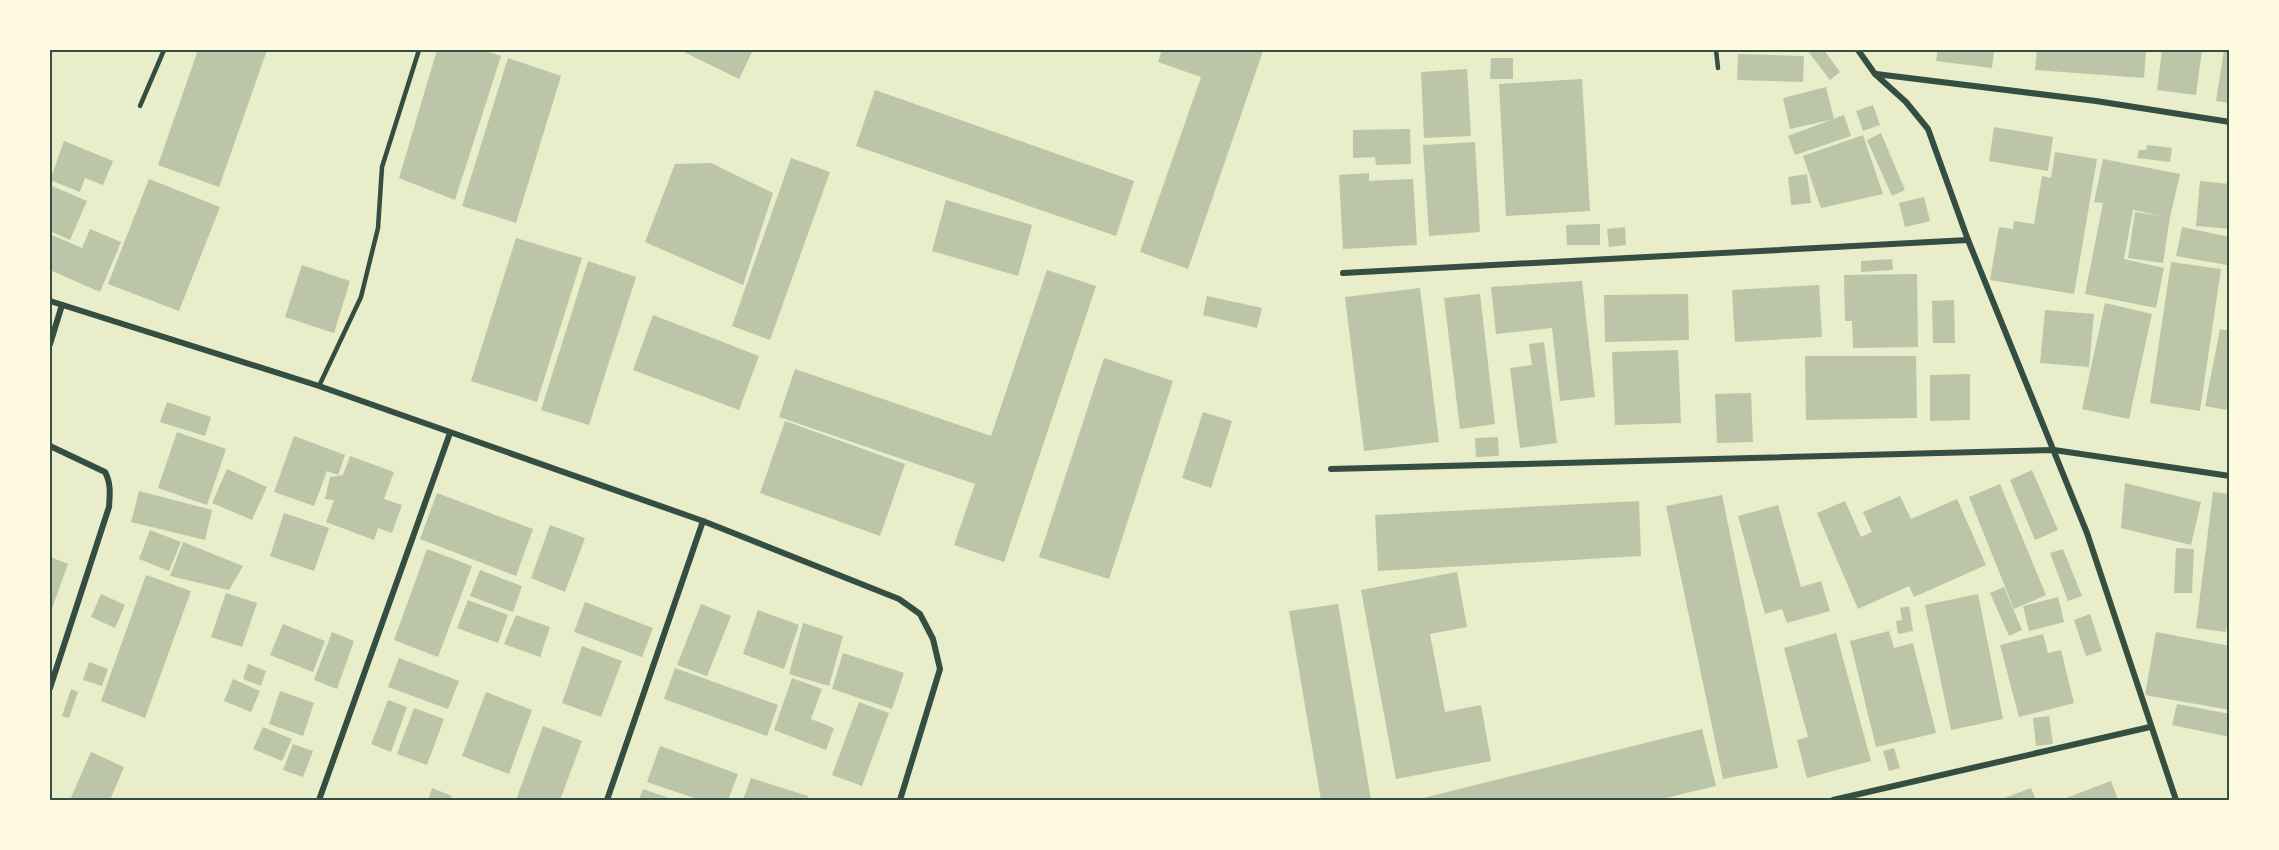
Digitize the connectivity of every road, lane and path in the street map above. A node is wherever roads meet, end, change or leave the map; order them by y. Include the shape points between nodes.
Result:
1 (164, 50) edge
2 (419, 50) edge
3 (1716, 50) edge
4 (1858, 50) edge
5 (1718, 68) dead end
6 (1875, 74) junction
7 (140, 106) dead end
8 (2229, 123) edge
9 (1968, 240) junction
10 (1343, 273) dead end
11 (50, 301) edge
12 (62, 305) junction
13 (50, 344) edge
14 (319, 386) junction
15 (450, 433) junction
16 (50, 446) edge
17 (2054, 450) junction
18 (1332, 469) dead end
19 (2229, 476) edge
20 (703, 521) junction
21 (50, 688) edge
22 (2150, 727) junction
23 (319, 801) edge
24 (607, 801) edge
25 (900, 801) edge
26 (1833, 801) edge
27 (2176, 801) edge

1 - 7 lane
2 - 14 lane via 382,167 378,228 361,297
3 - 5 lane
4 - 6 street
6 - 8 street via 2096,101
6 - 9 street via 1928,129
9 - 10 street
9 - 17 street
11 - 12 street
12 - 13 street
12 - 14 street
14 - 15 street
15 - 20 street
15 - 23 street
16 - 21 street via 105,472 110,481 109,507
17 - 18 street
17 - 19 street
17 - 22 street via 2087,533
20 - 24 street
20 - 25 street via 899,598 920,614 933,639 940,669
22 - 26 street
22 - 27 street

